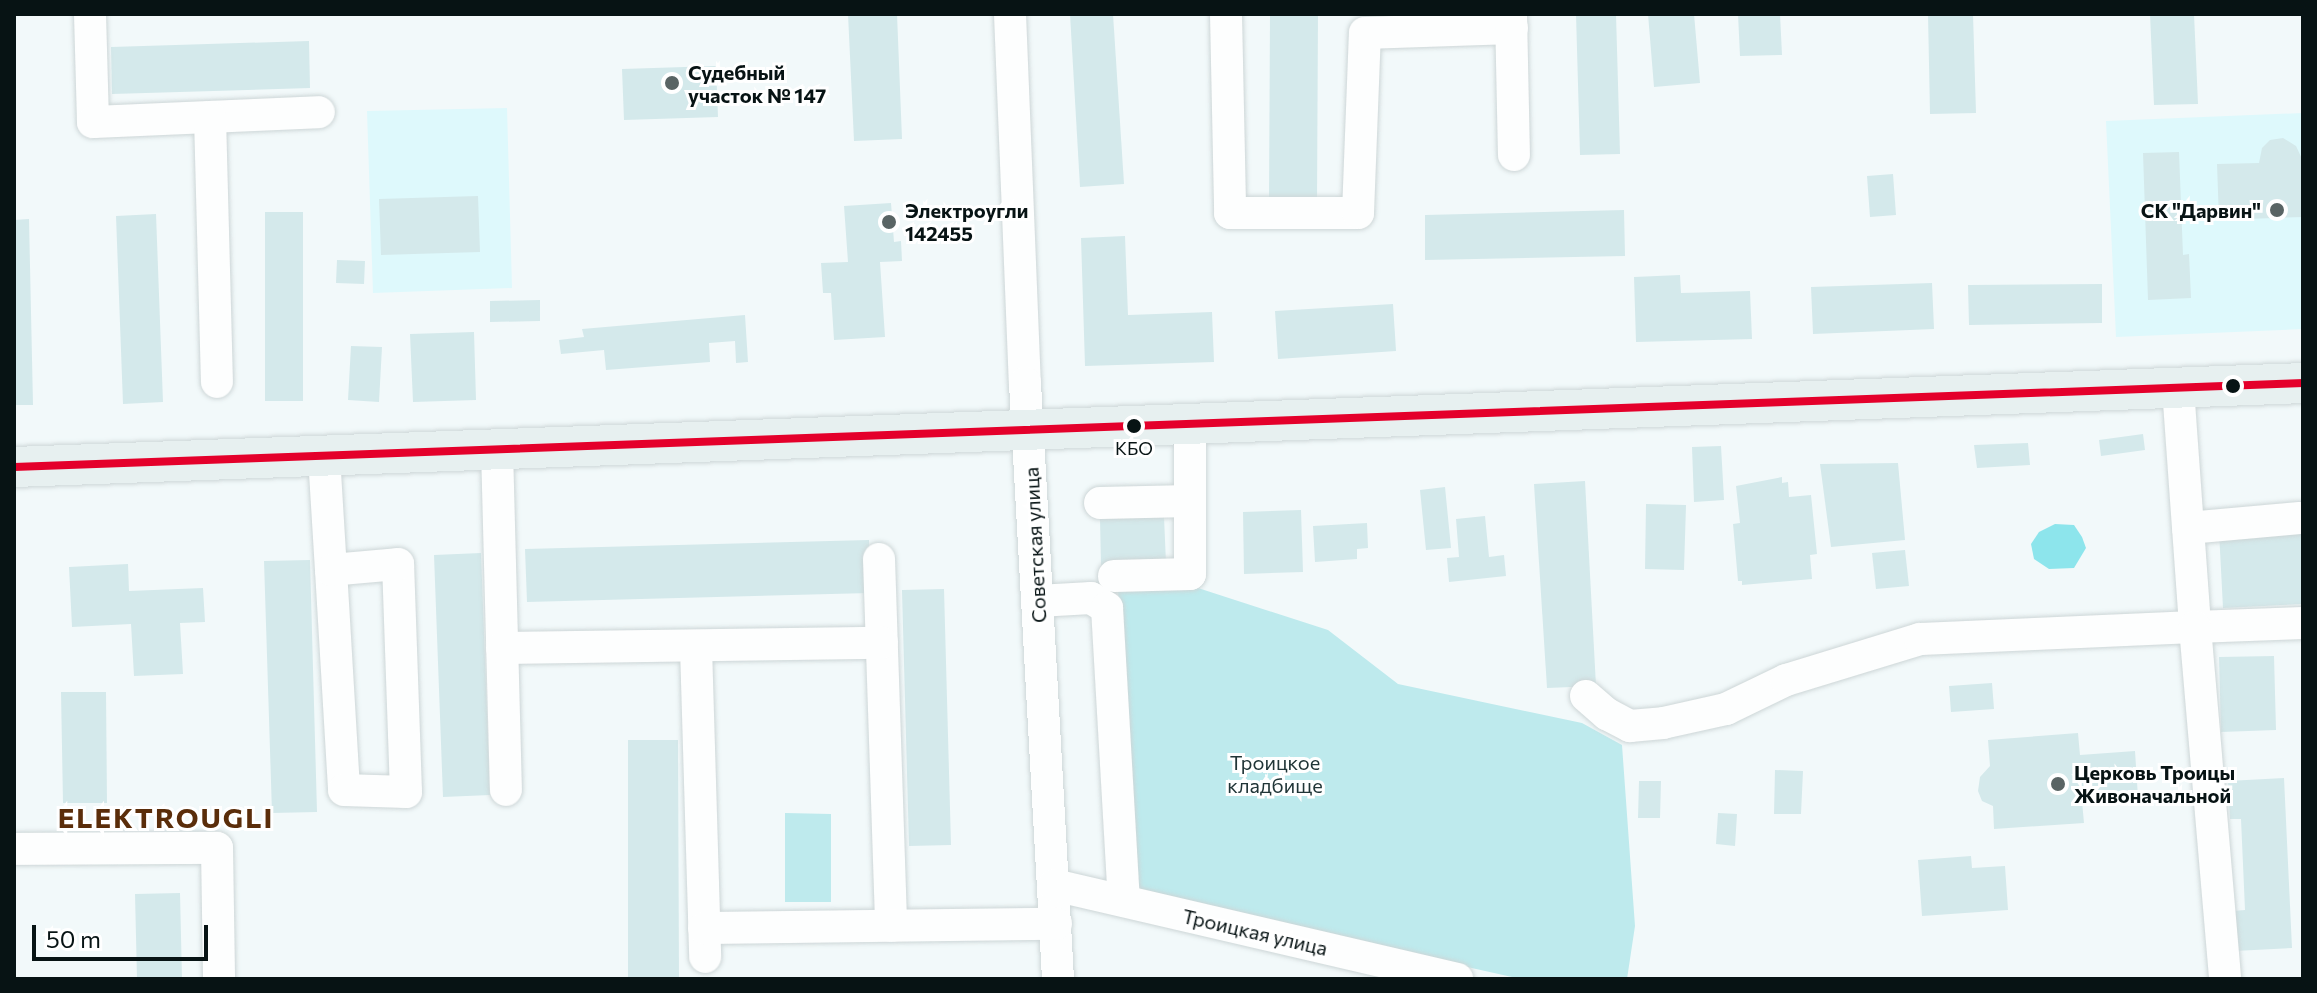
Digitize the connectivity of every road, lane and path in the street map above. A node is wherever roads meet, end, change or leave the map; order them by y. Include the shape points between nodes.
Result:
1 (90, 14) edge
2 (1010, 14) edge
3 (1226, 14) edge
4 (1512, 21) edge
5 (319, 112) dead end
6 (210, 117) junction
7 (1514, 155) dead end
8 (217, 382) dead end
9 (2303, 383) edge
10 (2178, 388) junction
11 (1190, 424) junction
12 (1028, 430) junction
13 (497, 449) junction
14 (324, 456) junction
15 (14, 467) edge
16 (1190, 501) junction
17 (1100, 503) dead end
18 (2300, 518) dead end
19 (2188, 528) junction
20 (879, 559) dead end
21 (331, 570) junction
22 (1114, 576) dead end
23 (1038, 601) junction
24 (2303, 623) edge
25 (2195, 627) junction
26 (882, 643) junction
27 (696, 647) junction
28 (502, 648) junction
29 (1586, 696) dead end
30 (506, 790) dead end
31 (14, 849) edge
32 (1054, 885) junction
33 (1124, 901) junction
34 (1056, 924) junction
35 (891, 926) junction
36 (219, 979) edge
37 (1058, 979) edge
38 (1457, 979) edge
39 (2225, 979) edge

1 - 6 street via 93,122
2 - 12 street, Советская улица
3 - 4 street via 1230,213 1358,213 1365,33
4 - 7 street
5 - 6 street
6 - 8 street
9 - 10 main road
10 - 11 main road
10 - 19 street
11 - 12 main road
11 - 16 street
12 - 13 main road
12 - 23 street, Советская улица
13 - 14 main road
13 - 28 street
14 - 15 main road
14 - 21 street
16 - 17 street
16 - 22 street via 1190,574
18 - 19 street
19 - 25 street
20 - 26 street
21 - 21 street via 398,564 406,792 344,790
23 - 32 street, Советская улица
23 - 33 street via 1091,598 1107,608
24 - 25 street
25 - 29 street via 1920,639 1786,680 1726,709 1663,723 1630,726
25 - 39 street
26 - 27 street
26 - 35 street
27 - 28 street
27 - 35 street via 704,943
28 - 30 street
31 - 36 street via 217,848
32 - 33 street, Троицкая улица
32 - 34 street, Советская улица
33 - 38 street, Троицкая улица
34 - 35 street
34 - 37 street, Советская улица

